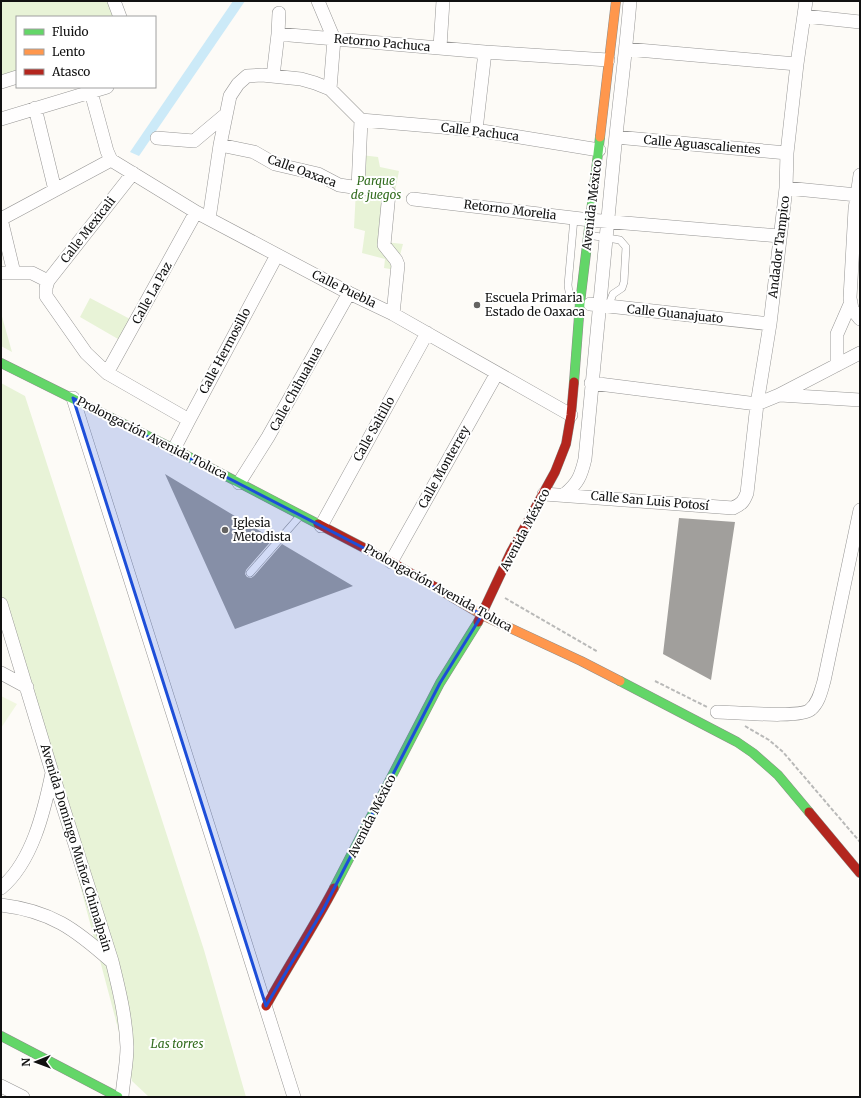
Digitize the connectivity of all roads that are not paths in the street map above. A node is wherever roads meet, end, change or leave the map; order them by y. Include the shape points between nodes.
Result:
1 (114, 1) edge
2 (318, 1) edge
3 (443, 1) edge
4 (616, 1) edge
5 (630, 1) edge
6 (806, 1) edge
7 (279, 13) dead end
8 (120, 16) edge
9 (804, 16) junction
10 (860, 22) edge
11 (278, 34) junction
12 (334, 39) junction
13 (440, 48) junction
14 (626, 50) junction
15 (485, 52) junction
16 (608, 60) junction
17 (797, 64) junction
18 (273, 76) junction
19 (16, 77) edge
20 (1, 82) edge
21 (104, 88) edge
22 (330, 89) junction
23 (91, 92) junction
24 (35, 108) junction
25 (225, 115) junction
26 (1, 119) edge
27 (361, 120) junction
28 (476, 130) junction
29 (616, 137) junction
30 (157, 138) dead end
31 (220, 145) junction
32 (599, 150) junction
33 (787, 153) junction
34 (122, 166) junction
35 (860, 175) edge
36 (358, 188) junction
37 (786, 188) junction
38 (55, 190) junction
39 (857, 195) junction
40 (413, 199) dead end
41 (858, 209) edge
42 (196, 212) junction
43 (209, 218) junction
44 (574, 218) junction
45 (1, 219) edge
46 (590, 220) junction
47 (608, 220) junction
48 (588, 235) junction
49 (779, 236) junction
50 (606, 237) junction
51 (277, 255) junction
52 (7, 273) edge
53 (42, 280) junction
54 (349, 293) junction
55 (850, 302) junction
56 (580, 303) junction
57 (603, 306) junction
58 (393, 314) junction
59 (860, 319) edge
60 (770, 324) junction
61 (427, 333) junction
62 (860, 353) edge
63 (1, 362) edge
64 (837, 365) junction
65 (107, 373) junction
66 (497, 373) junction
67 (591, 383) junction
68 (779, 395) junction
69 (73, 398) junction
70 (860, 400) edge
71 (757, 404) junction
72 (571, 415) junction
73 (188, 420) junction
74 (174, 449) junction
75 (239, 483) junction
76 (747, 493) joint
77 (544, 494) junction
78 (565, 494) junction
79 (860, 510) edge
80 (301, 515) junction
81 (321, 526) junction
82 (391, 562) junction
83 (250, 573) dead end
84 (1, 604) edge
85 (482, 615) junction
86 (1, 673) edge
87 (27, 687) junction
88 (717, 712) road end
89 (52, 772) junction
90 (860, 873) edge
91 (1, 888) edge
92 (1, 905) edge
93 (112, 961) junction
94 (266, 1006) junction
95 (1, 1036) edge
96 (1, 1086) edge
97 (23, 1097) edge
98 (118, 1097) edge
99 (122, 1097) edge
100 (294, 1097) edge

1 - 8 street
2 - 12 street
3 - 13 street
4 - 16 street, Avenida México
5 - 14 street, Avenida México
6 - 9 street, Andador Tampico
7 - 11 street
9 - 10 street
9 - 17 street, Andador Tampico
11 - 12 street, Retorno Pachuca
11 - 18 street
12 - 13 street, Retorno Pachuca
12 - 22 street
13 - 15 street, Retorno Pachuca
14 - 17 street
14 - 29 street, Avenida México
15 - 16 street, Retorno Pachuca
15 - 28 street
16 - 32 street, Avenida México
17 - 33 street, Andador Tampico
18 - 22 street via 301,79
18 - 25 street via 248,76 238,84 230,96
19 - 20 street
21 - 23 street
22 - 27 street
23 - 24 street
23 - 34 street via 107,151
24 - 26 street
24 - 38 street
25 - 30 street via 194,140
25 - 31 street
27 - 28 street, Calle Pachuca
27 - 36 street
28 - 32 street, Calle Pachuca
29 - 33 street, Calle Aguascalientes
29 - 47 street, Avenida México
31 - 36 street, Calle Oaxaca via 248,150 275,164 318,174 339,185
31 - 43 street
32 - 46 street, Avenida México
33 - 37 street, Andador Tampico
34 - 38 street
34 - 42 street, Calle Puebla
34 - 53 street, Calle Mexicali
35 - 39 street
36 - 58 street, Calle Oaxaca via 387,192 390,196 384,245 396,260 398,270
37 - 39 street
37 - 49 street, Andador Tampico
38 - 45 street
39 - 41 street
40 - 44 street, Retorno Morelia
41 - 55 street via 851,263
42 - 43 street, Calle Puebla
42 - 65 street, Calle La Paz
43 - 51 street, Calle Puebla
44 - 46 street, Retorno Morelia
44 - 56 lane via 568,285 572,299
45 - 52 street
46 - 47 street, Retorno Morelia
46 - 48 street, Avenida México
47 - 49 street
47 - 50 street, Avenida México
48 - 50 lane
48 - 56 street, Avenida México
49 - 60 street, Andador Tampico
50 - 57 street, Avenida México
50 - 57 lane via 620,240 626,247 622,288
51 - 54 street, Calle Puebla
51 - 73 street, Calle Hermosillo
52 - 53 street
53 - 65 street via 46,296 86,353
54 - 58 street, Calle Puebla
54 - 75 street, Calle Chihuahua via 268,438
55 - 59 street
55 - 64 street via 837,334
56 - 57 street, Calle Guanajuato
56 - 72 street, Avenida México
57 - 60 street, Calle Guanajuato
57 - 67 street, Avenida México
58 - 61 street, Calle Puebla
60 - 71 street, Andador Tampico
61 - 66 street, Calle Puebla
61 - 81 street, Calle Saltillo
62 - 64 street
63 - 69 street, Prolongación Avenida Toluca
64 - 68 street
65 - 73 street
66 - 72 street, Calle Puebla
66 - 82 street, Calle Monterrey
67 - 71 street
67 - 78 street, Avenida México via 583,465 577,482
68 - 70 street
68 - 71 street
69 - 74 street, Prolongación Avenida Toluca
69 - 94 street
71 - 76 street, Andador Tampico
72 - 77 street, Avenida México via 566,444
73 - 74 street, Calle Hermosillo
74 - 75 street, Prolongación Avenida Toluca
75 - 80 street, Prolongación Avenida Toluca
76 - 78 street, Calle San Luis Potosí via 744,501 733,508
77 - 78 street, Calle San Luis Potosí
77 - 85 street, Avenida México via 511,552
79 - 88 street via 818,700 810,710 800,714
80 - 81 street, Prolongación Avenida Toluca
80 - 83 lane
81 - 82 street, Prolongación Avenida Toluca
82 - 85 street, Prolongación Avenida Toluca
84 - 87 street, Avenida Domingo Muñoz Chimalpain
85 - 90 street, Prolongación Avenida Toluca via 581,661 737,742 778,775
85 - 94 street, Avenida México via 440,683 323,910
86 - 87 street
87 - 89 street, Avenida Domingo Muñoz Chimalpain
89 - 91 street via 38,830 18,869
89 - 93 street, Avenida Domingo Muñoz Chimalpain
92 - 93 street via 31,910 53,918 77,932
93 - 99 street, Avenida Domingo Muñoz Chimalpain via 127,1048
94 - 100 street
95 - 98 street
96 - 97 street

